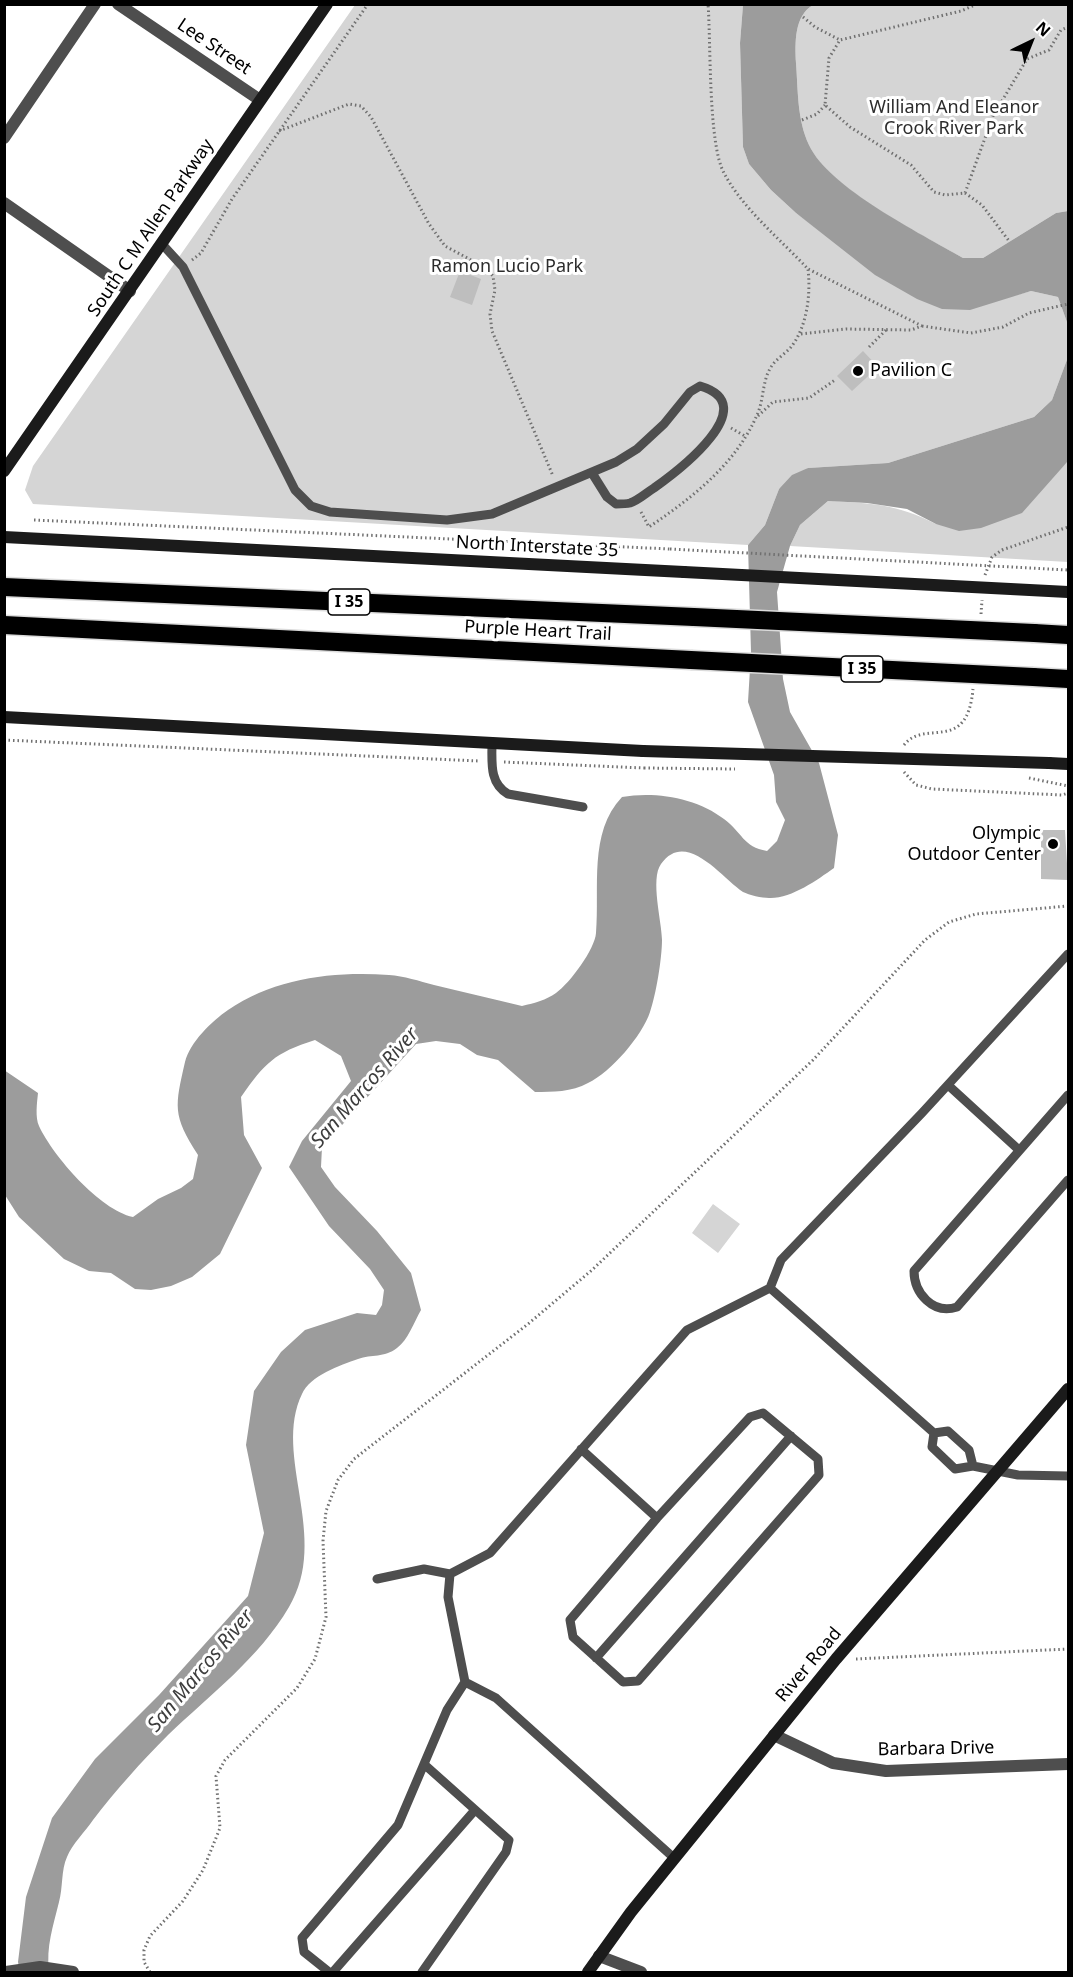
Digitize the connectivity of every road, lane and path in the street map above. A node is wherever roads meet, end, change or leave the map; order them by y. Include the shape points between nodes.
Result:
1 (95, 4) edge
2 (118, 4) edge
3 (327, 4) edge
4 (368, 4) edge
5 (708, 4) edge
6 (977, 4) edge
7 (803, 16) dead end
8 (1068, 27) edge
9 (840, 40) junction
10 (260, 100) junction
11 (825, 105) junction
12 (802, 120) dead end
13 (279, 131) junction
14 (4, 138) edge
15 (965, 193) junction
16 (4, 203) edge
17 (1009, 241) dead end
18 (162, 244) junction
19 (183, 267) junction
20 (808, 268) junction
21 (130, 291) junction
22 (1068, 304) edge
23 (922, 326) junction
24 (886, 330) junction
25 (801, 334) junction
26 (869, 347) dead end
27 (835, 380) dead end
28 (757, 417) junction
29 (722, 422) junction
30 (745, 436) junction
31 (4, 471) edge
32 (592, 472) junction
33 (557, 487) junction
34 (634, 501) junction
35 (34, 520) dead end
36 (4, 537) edge
37 (1068, 570) edge
38 (4, 587) edge
39 (1068, 592) edge
40 (4, 625) edge
41 (1068, 635) edge
42 (1068, 679) edge
43 (4, 717) edge
44 (4, 740) edge
45 (492, 742) junction
46 (492, 761) junction
47 (1068, 764) edge
48 (644, 768) dead end
49 (1029, 778) dead end
50 (1068, 786) edge
51 (583, 807) dead end
52 (1068, 906) edge
53 (1068, 954) edge
54 (948, 1085) junction
55 (1068, 1095) edge
56 (1019, 1150) junction
57 (1068, 1180) edge
58 (770, 1287) junction
59 (1068, 1389) edge
60 (934, 1433) junction
61 (791, 1436) junction
62 (581, 1449) junction
63 (973, 1466) junction
64 (997, 1471) junction
65 (1068, 1476) edge
66 (657, 1518) junction
67 (450, 1574) junction
68 (377, 1579) dead end
69 (1068, 1649) edge
70 (596, 1658) junction
71 (836, 1659) junction
72 (465, 1682) junction
73 (774, 1735) junction
74 (1068, 1764) edge
75 (425, 1765) junction
76 (475, 1810) junction
77 (674, 1858) junction
78 (599, 1956) junction
79 (9, 1972) edge
80 (73, 1972) edge
81 (150, 1972) edge
82 (331, 1972) edge
83 (422, 1972) edge
84 (588, 1972) edge
85 (641, 1972) edge

1 - 14 street
2 - 10 street, Lee Street
3 - 10 main road, South C M Allen Parkway
4 - 13 path
5 - 20 path via 715,141 722,171
6 - 9 path
7 - 9 path
8 - 15 path via 1061,30 1049,50 1027,59 993,116
9 - 11 path via 829,58
10 - 18 main road, South C M Allen Parkway
11 - 12 path via 817,114
11 - 15 path via 850,127 911,165 934,192
13 - 19 path via 201,253
13 - 33 path via 349,104 361,106 371,117 445,246 486,268 493,276 492,331
15 - 17 path via 982,205
16 - 21 street
18 - 19 lane
18 - 21 main road, South C M Allen Parkway
19 - 33 lane via 295,490 311,506 330,512 447,520 492,514
20 - 23 path
20 - 25 path via 810,284
21 - 31 main road, South C M Allen Parkway
22 - 23 path via 1029,313 1003,327 971,333
23 - 24 path
24 - 25 path
24 - 26 path
25 - 28 path via 770,369
27 - 28 path via 808,398 773,402
28 - 30 path
29 - 30 path
29 - 32 lane via 721,399 700,386 637,448
29 - 34 lane via 677,472
30 - 34 path via 710,481 649,527
32 - 33 lane
32 - 34 lane via 616,504
35 - 37 path, bridge
36 - 39 main road, North Interstate 35, bridge
38 - 41 highway, Purple Heart Trail / I 35, bridge
40 - 42 highway, Purple Heart Trail / I 35, bridge
43 - 45 main road
44 - 46 path
45 - 46 lane
45 - 47 main road, bridge via 644,751
46 - 48 path
46 - 51 lane via 494,780 508,794
49 - 50 path
52 - 81 path via 976,914 949,922 933,934 813,1060 592,1270 354,1459 338,1480 326,1511 326,1617 315,1659 297,1688 225,1760 216,1776 220,1828 203,1870 183,1900 150,1936 144,1962
53 - 54 lane
54 - 56 lane
54 - 58 lane via 781,1260
55 - 56 lane
56 - 57 lane via 914,1271 914,1284 928,1302 948,1310 957,1307
58 - 60 lane
58 - 62 lane via 687,1330
59 - 64 main road, River Road
60 - 63 lane via 948,1431 969,1450
60 - 63 lane via 932,1447 955,1469
61 - 66 lane via 763,1413 750,1417
61 - 70 lane
61 - 70 lane via 818,1459 819,1475 638,1681 623,1682
62 - 66 lane
62 - 67 lane via 490,1553
63 - 64 lane
64 - 65 lane
64 - 71 main road, River Road
66 - 70 lane via 570,1620 573,1637
67 - 68 lane via 424,1569
67 - 72 lane via 448,1597
69 - 71 path
71 - 73 main road, River Road
72 - 75 lane via 447,1710
72 - 77 lane via 496,1698
73 - 74 street, Barbara Drive via 833,1763 886,1771
73 - 77 main road, River Road
75 - 76 lane
75 - 82 lane via 398,1825 302,1938 304,1952
76 - 82 lane
76 - 83 lane via 509,1840 506,1852
77 - 78 main road, River Road
78 - 84 main road, River Road
78 - 85 street
79 - 80 street via 40,1967

